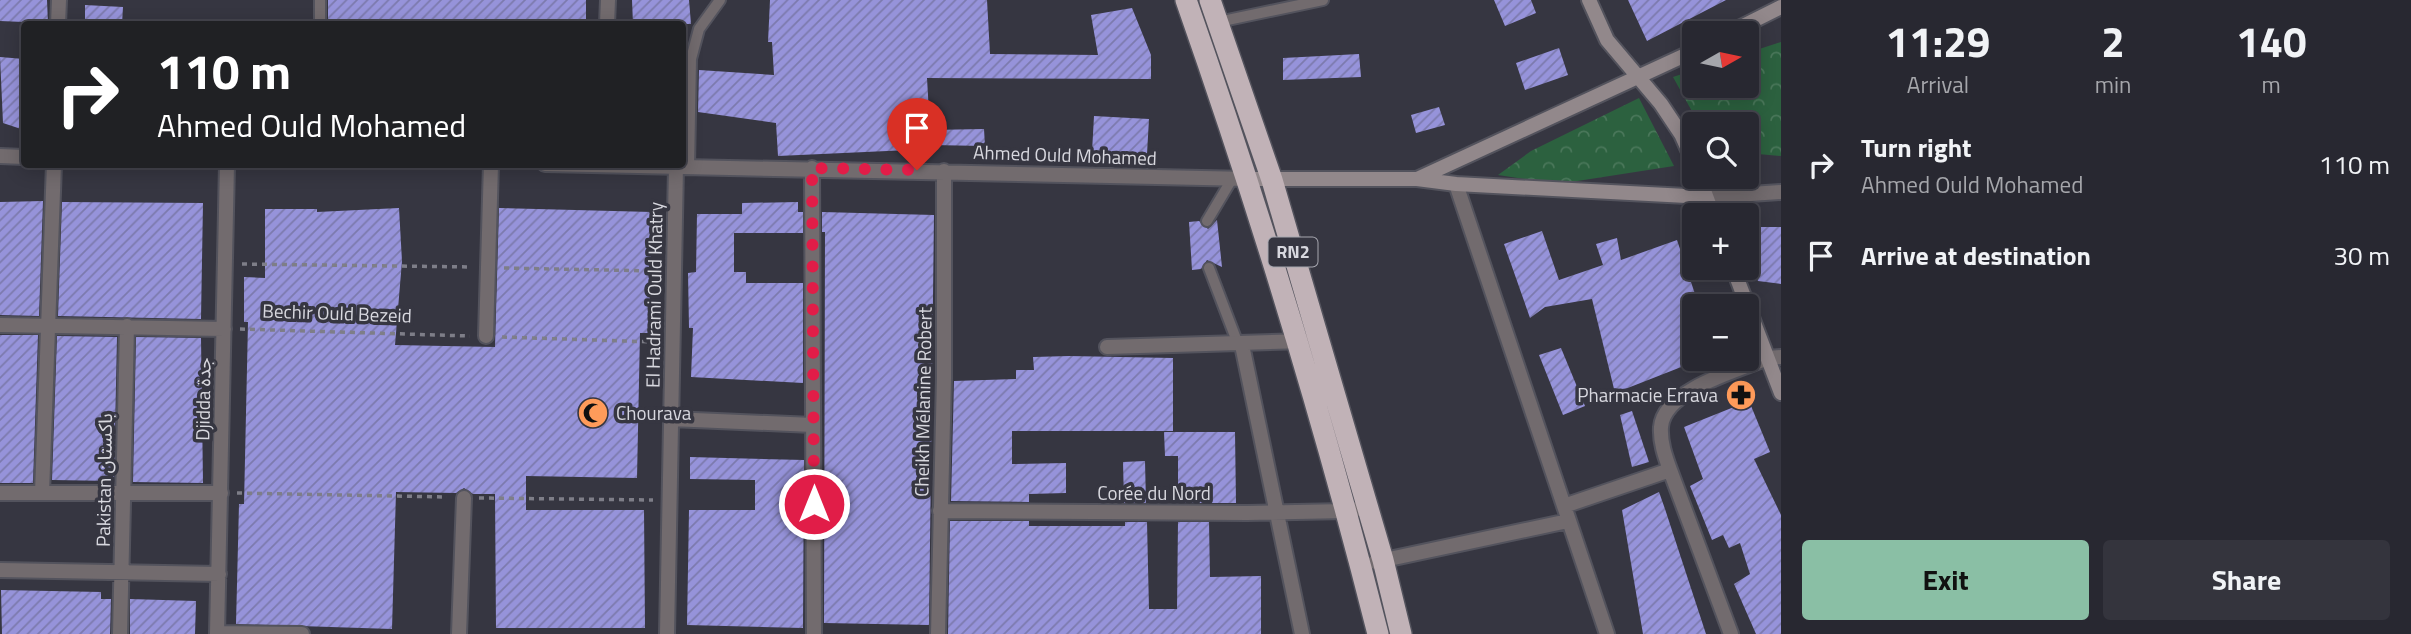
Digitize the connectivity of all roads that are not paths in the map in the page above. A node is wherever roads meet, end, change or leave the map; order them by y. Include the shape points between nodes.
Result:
1 (59, 0) edge
2 (320, 0) edge
3 (608, 0) edge
4 (720, 0) edge
5 (1186, 0) edge
6 (1210, 0) edge
7 (1323, 0) edge
8 (1589, 0) edge
9 (1781, 7) edge
10 (58, 21) edge
11 (320, 21) edge
12 (607, 21) edge
13 (1753, 21) edge
14 (1218, 22) junction
15 (1682, 57) edge
16 (1640, 78) junction
17 (686, 118) edge
18 (1682, 136) edge
19 (0, 156) edge
20 (21, 157) edge
21 (686, 166) edge
22 (54, 168) edge
23 (227, 168) edge
24 (491, 168) edge
25 (682, 168) edge
26 (812, 168) junction
27 (944, 171) junction
28 (1240, 179) junction
29 (1417, 179) junction
30 (1272, 180) junction
31 (1457, 184) junction
32 (1703, 189) edge
33 (1781, 192) edge
34 (1706, 197) junction
35 (1708, 203) edge
36 (1207, 221) dead end
37 (1209, 268) dead end
38 (1738, 280) edge
39 (0, 325) edge
40 (127, 326) junction
41 (47, 327) junction
42 (224, 329) junction
43 (486, 336) road end
44 (1318, 338) junction
45 (1240, 344) junction
46 (1296, 344) junction
47 (1107, 347) dead end
48 (1774, 358) edge
49 (1781, 393) edge
50 (671, 419) junction
51 (813, 425) junction
52 (1670, 470) junction
53 (0, 493) edge
54 (41, 493) junction
55 (221, 493) junction
56 (122, 494) junction
57 (464, 498) dead end
58 (1357, 509) junction
59 (940, 511) junction
60 (1278, 512) junction
61 (1566, 513) junction
62 (1383, 560) junction
63 (1360, 564) junction
64 (0, 570) edge
65 (122, 572) junction
66 (219, 574) junction
67 (217, 633) edge
68 (120, 634) edge
69 (302, 634) edge
70 (459, 634) edge
71 (667, 634) edge
72 (814, 634) edge
73 (938, 634) edge
74 (1302, 634) edge
75 (1378, 634) edge
76 (1401, 634) edge
77 (1607, 634) edge
78 (1731, 634) edge

1 - 10 street
2 - 11 lane
3 - 12 street
4 - 17 lane via 699,29 691,59
5 - 28 highway, RN2
6 - 14 highway, RN2
7 - 14 lane
8 - 16 street via 1607,40
9 - 13 street
14 - 30 highway, RN2
15 - 16 street
16 - 18 street
16 - 29 street
19 - 20 street
21 - 26 street, Ahmed Ould Mohamed
22 - 41 street
23 - 42 street, Djidda جدة
24 - 43 street
25 - 50 street, El Hadrami Ould Khatry
26 - 27 street, Ahmed Ould Mohamed
26 - 51 street
27 - 28 street, Ahmed Ould Mohamed
27 - 59 street, Cheikh Mélanine Robert
28 - 30 street
28 - 36 lane
28 - 46 highway, RN2
29 - 30 street
29 - 31 street
30 - 44 highway, RN2
31 - 34 street
31 - 61 street
32 - 34 street
33 - 34 street
34 - 35 street
37 - 45 lane
38 - 48 street
39 - 41 street
40 - 41 street
40 - 42 street
40 - 56 street, Pakistan باكستان
41 - 54 street
42 - 55 street, Djidda جدة
44 - 46 street
44 - 58 highway, RN2
45 - 46 street
45 - 47 street
45 - 60 street
46 - 58 highway, RN2
48 - 49 street
48 - 52 street via 1680,396 1661,424 1661,443
50 - 51 street
50 - 71 street, El Hadrami Ould Khatry
51 - 72 street
52 - 61 street
52 - 78 street
53 - 54 street
54 - 56 street
55 - 56 street
55 - 66 street, Djidda جدة
56 - 65 street, Pakistan باكستان
57 - 70 street
58 - 60 street, Corée du Nord
58 - 62 highway, RN2
58 - 63 highway, RN2
59 - 60 street, Corée du Nord
59 - 73 street, Cheikh Mélanine Robert
60 - 74 street
61 - 62 street
61 - 77 street
62 - 63 street
62 - 76 highway, RN2
63 - 75 highway, RN2
64 - 65 street
65 - 66 street
65 - 68 street, Pakistan باكستان
66 - 67 street, Djidda جدة
67 - 69 street

